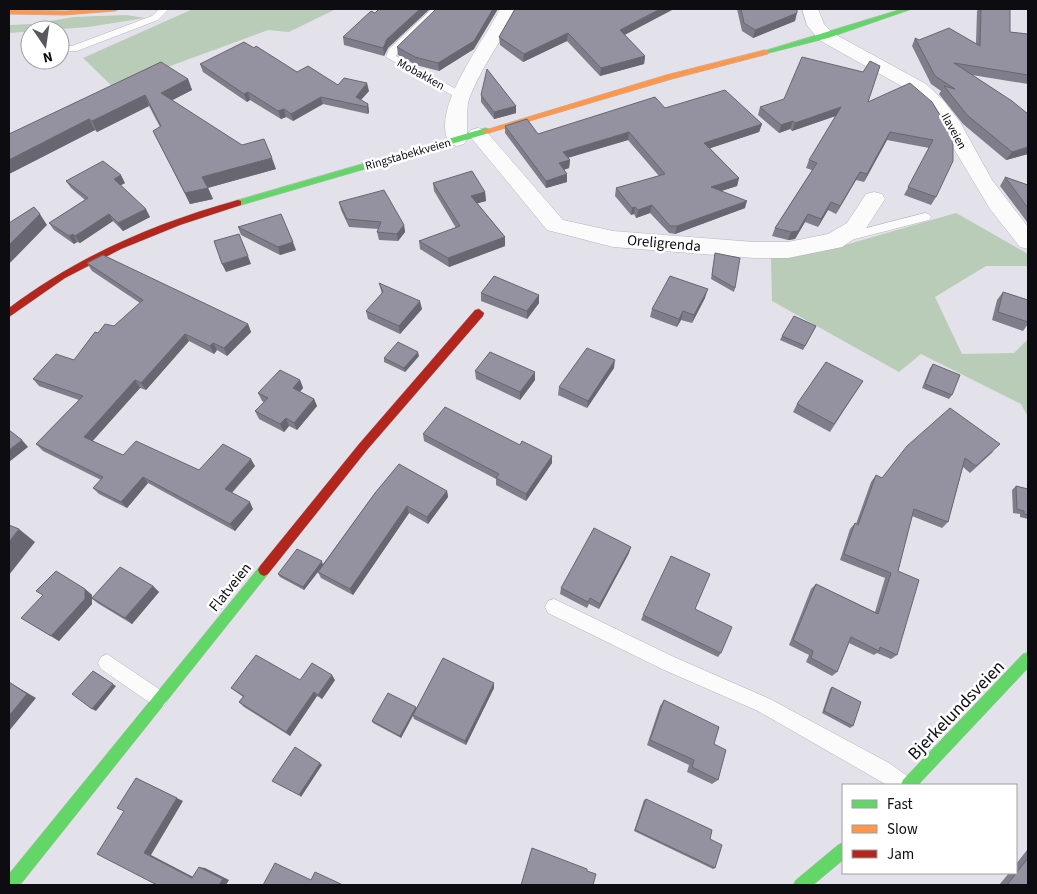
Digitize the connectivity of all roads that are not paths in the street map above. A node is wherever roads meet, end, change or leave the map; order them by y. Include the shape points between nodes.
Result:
1 (114, 9) edge
2 (164, 9) edge
3 (436, 9) edge
4 (508, 9) edge
5 (810, 9) edge
6 (908, 9) edge
7 (9, 12) edge
8 (825, 36) junction
9 (70, 49) edge
10 (459, 95) junction
11 (468, 137) junction
12 (874, 199) dead end
13 (925, 217) dead end
14 (834, 241) junction
15 (1028, 241) edge
16 (9, 313) edge
17 (478, 313) dead end
18 (554, 607) dead end
19 (1028, 659) edge
20 (107, 663) dead end
21 (159, 699) junction
22 (901, 784) edge
23 (909, 784) edge
24 (842, 851) edge
25 (10, 885) edge
26 (801, 885) edge

1 - 7 street via 65,13
2 - 9 lane via 156,18
3 - 10 lane, Mobakken via 390,57
4 - 10 street, Mobakken
5 - 8 street via 816,25
6 - 8 street, Ringstabekkveien
8 - 11 street, Ringstabekkveien via 670,77
8 - 15 street, Ilaveien via 932,97 950,118 972,164 1011,224
10 - 11 street, Mobakken via 454,125
11 - 14 street, Oreligrenda via 555,224 574,232 613,239 754,250 788,250
11 - 16 street, Ringstabekkveien via 177,221 129,240 66,272
12 - 14 street, Oreligrenda via 855,228
13 - 14 lane
17 - 21 street, Flatveien via 363,447
18 - 22 lane via 668,663 764,705 882,770
19 - 23 street, Bjerkelundsveien
20 - 21 lane
21 - 25 street, Flatveien
24 - 26 street

